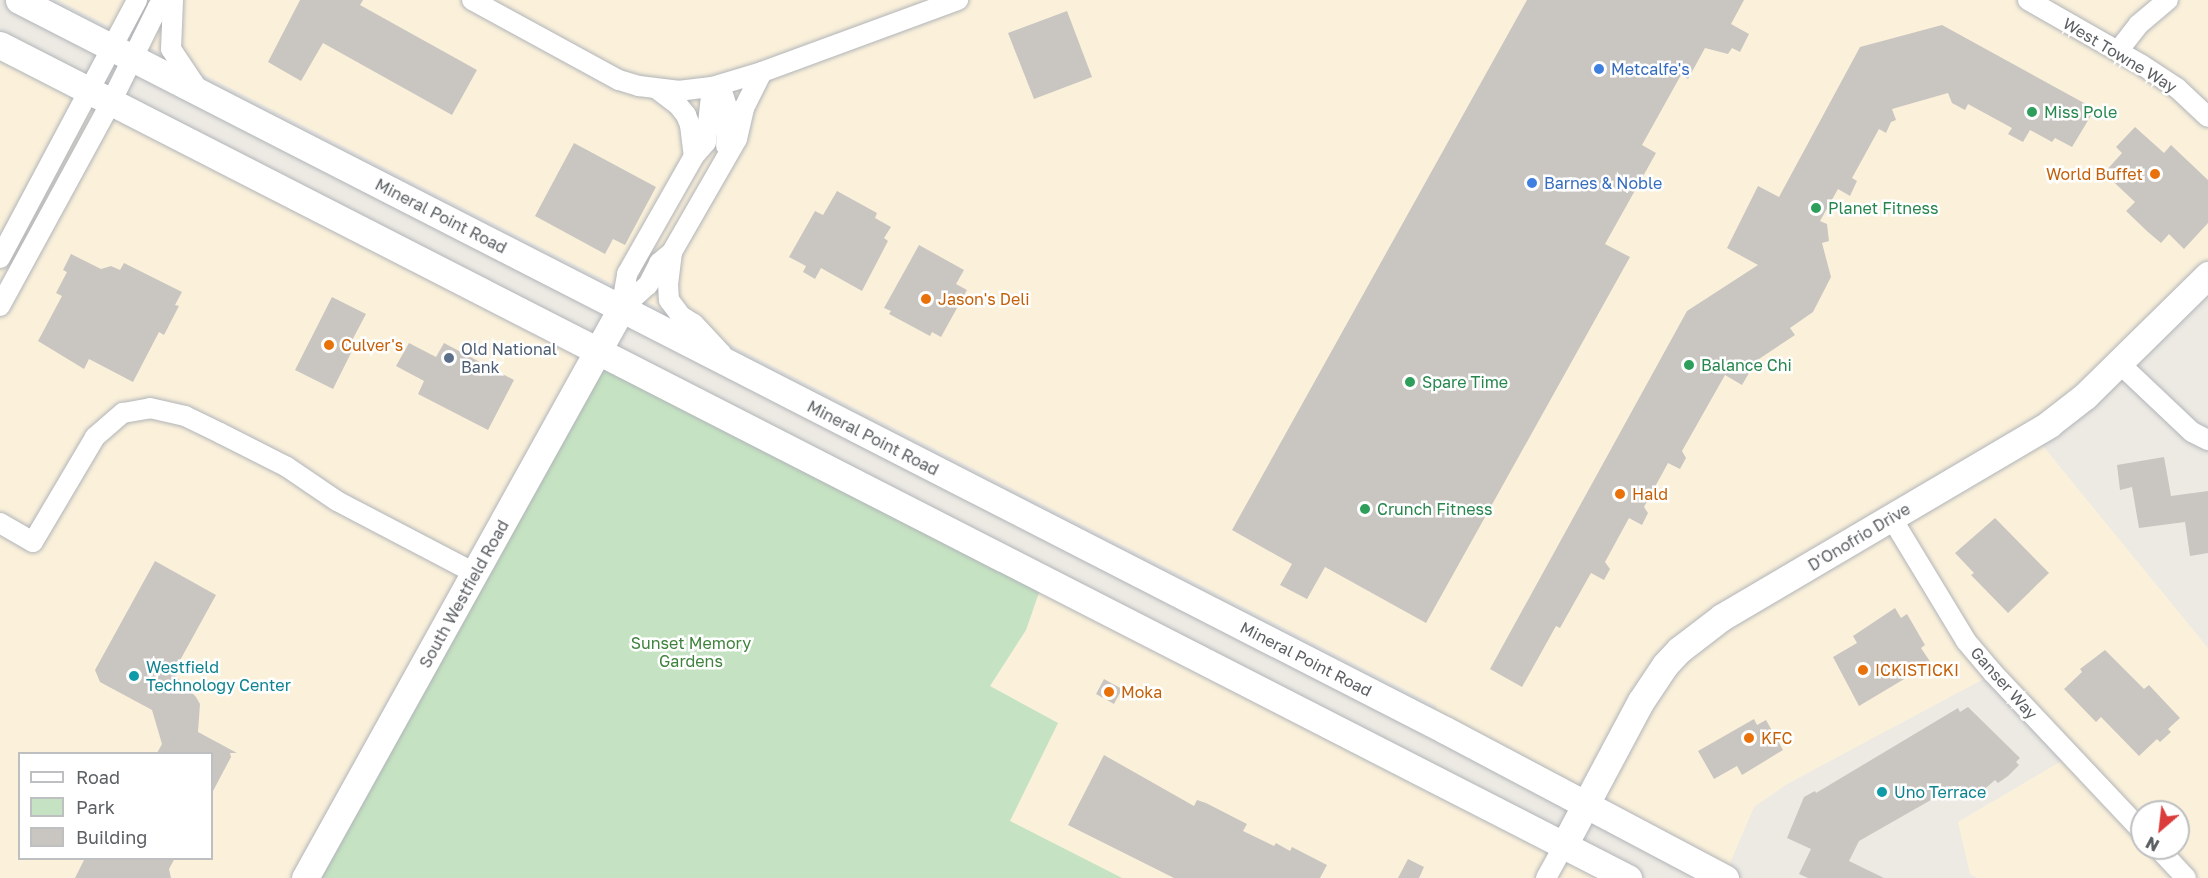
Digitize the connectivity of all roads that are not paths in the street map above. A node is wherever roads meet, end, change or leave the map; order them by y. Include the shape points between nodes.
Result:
1 (19, 0) edge
2 (137, 0) edge
3 (164, 0) edge
4 (173, 0) edge
5 (472, 0) edge
6 (958, 0) edge
7 (2028, 0) edge
8 (2168, 0) edge
9 (0, 45) edge
10 (2118, 51) junction
11 (122, 53) junction
12 (762, 72) junction
13 (716, 86) junction
14 (657, 89) junction
15 (201, 93) junction
16 (100, 97) junction
17 (2208, 117) edge
18 (726, 153) junction
19 (694, 156) junction
20 (672, 252) junction
21 (0, 258) edge
22 (2208, 274) edge
23 (0, 306) edge
24 (621, 309) junction
25 (599, 351) junction
26 (2119, 363) junction
27 (734, 367) junction
28 (2208, 440) edge
29 (1891, 517) junction
30 (0, 523) edge
31 (475, 573) junction
32 (1586, 804) junction
33 (2130, 818) edge
34 (1564, 844) junction
35 (2169, 860) edge
36 (305, 878) edge
37 (1546, 878) edge
38 (1628, 878) edge
39 (1725, 878) edge
40 (2186, 878) edge

1 - 11 main road, Mineral Point Road
2 - 11 street
3 - 11 street
4 - 15 street via 171,49
5 - 14 street via 604,73
6 - 12 street
7 - 10 street, West Towne Way
8 - 10 street via 2138,25
9 - 16 main road
10 - 17 street, West Towne Way via 2177,88
11 - 15 main road, Mineral Point Road
11 - 16 street
12 - 13 street
12 - 18 street via 744,108 737,139
13 - 14 street via 678,91
13 - 18 street via 728,109
13 - 19 street via 709,130
14 - 19 street via 686,114
15 - 24 main road, Mineral Point Road
16 - 21 street
16 - 23 street
16 - 25 main road
18 - 20 street
19 - 24 street via 627,274
20 - 24 street via 659,263 648,285
20 - 27 street via 669,300
22 - 26 main road, D'Onofrio Drive
24 - 25 main road, South Westfield Road
24 - 27 main road, Mineral Point Road
25 - 31 main road, South Westfield Road
25 - 34 main road
26 - 28 street via 2192,432
26 - 29 main road, D'Onofrio Drive via 2049,424
27 - 32 main road, Mineral Point Road
29 - 32 main road, D'Onofrio Drive via 1722,617 1679,650 1641,701
29 - 33 street, Ganser Way via 1966,641
30 - 31 street via 33,543 95,437 123,413 150,408 185,417 287,467 337,501
31 - 36 main road, South Westfield Road
32 - 34 main road, D'Onofrio Drive
32 - 39 main road, Mineral Point Road
34 - 37 street
34 - 38 main road
35 - 40 street

